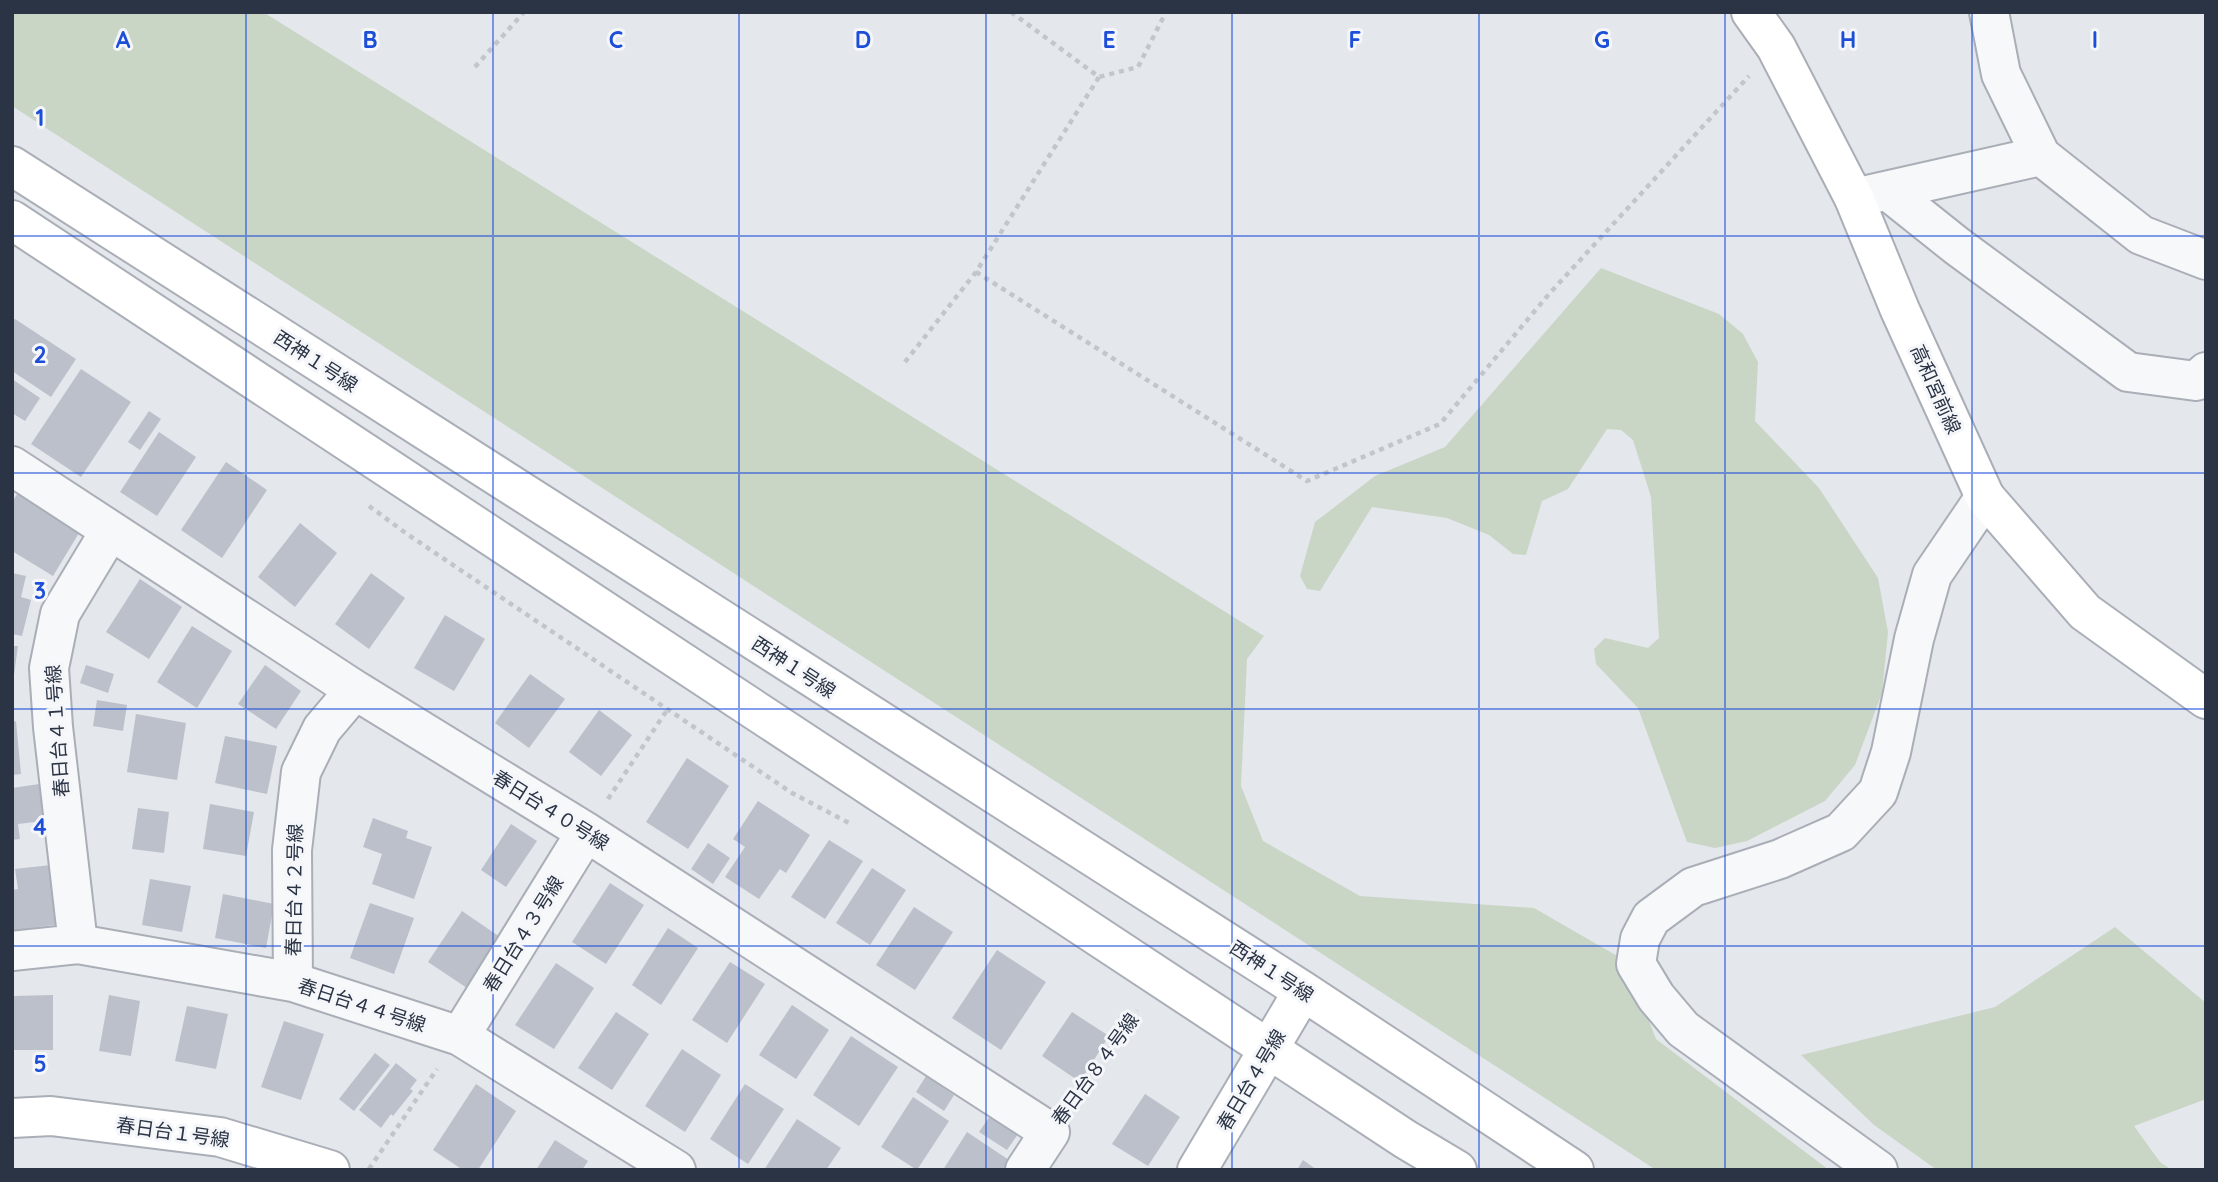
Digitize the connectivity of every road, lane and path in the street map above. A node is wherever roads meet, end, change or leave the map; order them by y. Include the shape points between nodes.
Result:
1 (524, 12) edge
2 (1011, 12) edge
3 (1166, 12) edge
4 (1751, 12) edge
5 (1989, 12) edge
6 (1776, 47) junction
7 (475, 68) dead end
8 (1099, 77) junction
9 (2041, 156) junction
10 (12, 166) edge
11 (1871, 194) junction
12 (12, 220) edge
13 (2206, 260) edge
14 (976, 272) junction
15 (905, 362) dead end
16 (2206, 372) edge
17 (12, 466) edge
18 (1985, 497) junction
19 (110, 531) junction
20 (355, 690) junction
21 (2206, 699) edge
22 (667, 710) dead end
23 (586, 832) junction
24 (78, 944) junction
25 (12, 951) edge
26 (293, 982) junction
27 (1303, 991) junction
28 (1140, 1006) dead end
29 (460, 1036) junction
30 (1270, 1049) junction
31 (12, 1118) edge
32 (1050, 1132) junction
33 (330, 1170) edge
34 (369, 1170) edge
35 (676, 1170) edge
36 (1025, 1170) edge
37 (1197, 1170) edge
38 (1457, 1170) edge
39 (1574, 1170) edge
40 (1878, 1170) edge

1 - 7 path
2 - 8 path
3 - 8 path via 1138,66
4 - 6 street, 高和宮前線
5 - 9 street via 2001,74
6 - 11 street, 高和宮前線
6 - 14 path via 1549,294 1440,424 1307,481
8 - 14 path
9 - 11 street
9 - 13 street via 2141,235
10 - 27 street, 西神１号線
11 - 16 street via 1957,246 2128,372 2196,381
11 - 18 street, 高和宮前線 via 1900,310
12 - 30 street
14 - 15 path
17 - 19 street, 春日台４０号線
18 - 21 street, 高和宮前線 via 2085,612
18 - 40 street via 1932,575 1878,792 1841,832 1780,859 1693,887 1651,918 1640,939 1636,964 1683,1029
19 - 20 street, 春日台４０号線
19 - 24 street, 春日台４１号線 via 60,614 49,668
20 - 23 street, 春日台４０号線
20 - 26 street, 春日台４２号線 via 322,729 301,772 292,850
22 - 23 path
23 - 29 street, 春日台４３号線
23 - 32 street, 春日台４０号線
24 - 25 street, 春日台４４号線
24 - 26 street, 春日台４４号線
26 - 29 street, 春日台４４号線
27 - 30 street, 春日台４号線
27 - 39 street, 西神１号線
28 - 32 path, 春日台８４号線
29 - 34 path
29 - 35 street, 春日台４４号線
30 - 37 street, 春日台４号線
30 - 38 street
31 - 33 street, 春日台１号線 via 51,1116 220,1137
32 - 36 street

